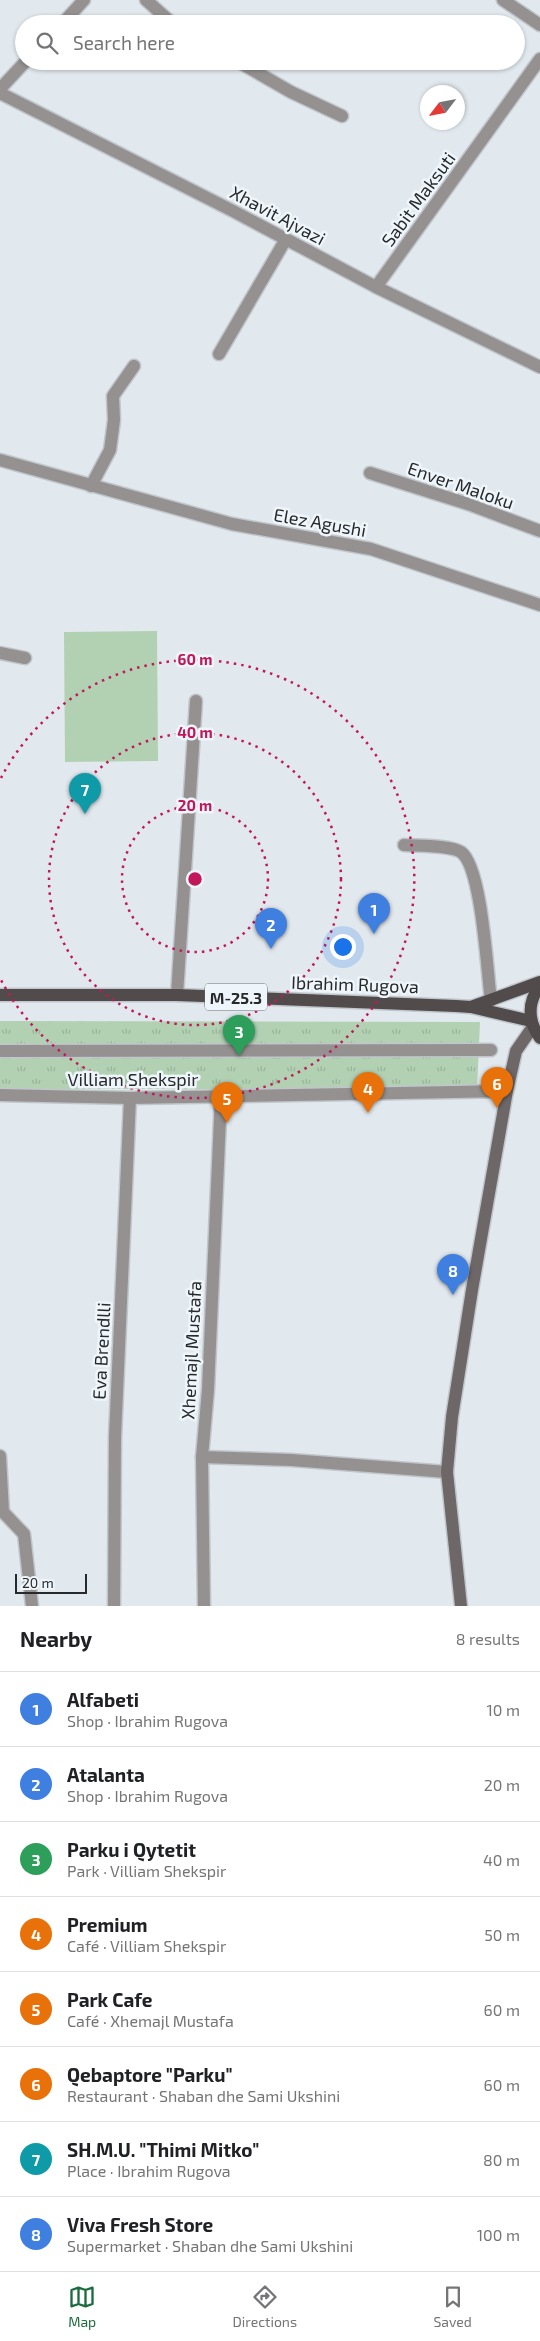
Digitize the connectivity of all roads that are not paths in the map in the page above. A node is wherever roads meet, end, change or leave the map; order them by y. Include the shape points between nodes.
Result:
1 (84, 0) edge
2 (146, 0) edge
3 (503, 0) edge
4 (70, 15) edge
5 (163, 15) edge
6 (540, 25) edge
7 (540, 59) edge
8 (18, 70) edge
9 (253, 70) edge
10 (0, 91) edge
11 (342, 116) dead end
12 (286, 239) junction
13 (376, 287) junction
14 (218, 354) dead end
15 (134, 366) dead end
16 (540, 367) edge
17 (0, 460) edge
18 (370, 473) dead end
19 (91, 486) junction
20 (540, 531) edge
21 (540, 605) edge
22 (0, 653) edge
23 (25, 658) dead end
24 (196, 701) dead end
25 (404, 845) dead end
26 (540, 982) edge
27 (540, 986) edge
28 (0, 995) edge
29 (177, 995) junction
30 (491, 1001) junction
31 (471, 1007) junction
32 (534, 1029) edge
33 (491, 1050) dead end
34 (0, 1051) edge
35 (506, 1091) junction
36 (0, 1096) edge
37 (221, 1096) junction
38 (130, 1098) junction
39 (0, 1456) edge
40 (202, 1457) junction
41 (446, 1472) junction
42 (32, 1606) edge
43 (114, 1606) edge
44 (204, 1606) edge
45 (462, 1606) edge

1 - 4 street
2 - 5 street
3 - 6 street
7 - 13 street, Sabit Maksuti
8 - 10 street
9 - 11 street
10 - 12 street, Xhavit Ajvazi
12 - 13 street, Xhavit Ajvazi
12 - 14 street
13 - 16 street, Xhavit Ajvazi
15 - 19 street via 113,396 110,450
17 - 19 street, Elez Agushi
18 - 20 street, Enver Maloku
19 - 21 street, Elez Agushi via 232,524 371,549
22 - 23 street
24 - 29 street
25 - 30 street via 452,849 461,852 472,867
26 - 30 main road, Ibrahim Rugova / M-25.3
27 - 32 main road via 533,998
28 - 29 main road, Ibrahim Rugova / M-25.3
29 - 31 main road, Ibrahim Rugova / M-25.3
30 - 31 main road, Ibrahim Rugova / M-25.3
31 - 32 main road, Ibrahim Rugova / M-25.3
32 - 35 street via 516,1051
33 - 34 street
35 - 37 street, Villiam Shekspir
35 - 41 street via 472,1290
36 - 38 street, Villiam Shekspir
37 - 38 street, Villiam Shekspir
37 - 40 street, Xhemajl Mustafa
38 - 43 street, Eva Brendlli via 115,1437
39 - 42 street via 3,1512 24,1534
40 - 41 street
40 - 44 street, Xhemajl Mustafa
41 - 45 street

